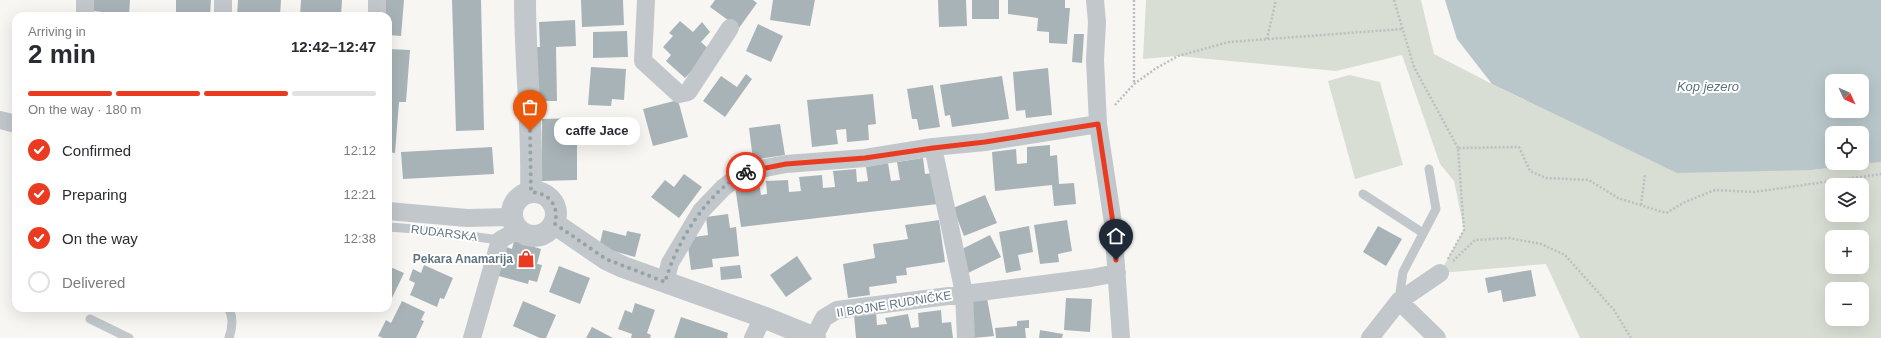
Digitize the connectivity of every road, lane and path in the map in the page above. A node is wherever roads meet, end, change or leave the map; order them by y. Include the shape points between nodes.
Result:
1 (85, 0) edge
2 (223, 0) edge
3 (377, 0) edge
4 (524, 0) edge
5 (646, 0) edge
6 (1095, 0) edge
7 (1134, 0) edge
8 (1276, 0) edge
9 (1394, 0) edge
10 (85, 12) edge
11 (223, 12) edge
12 (377, 12) edge
13 (730, 28) dead end
14 (1402, 29) junction
15 (1267, 39) junction
16 (0, 120) edge
17 (12, 123) edge
18 (1098, 124) junction
19 (933, 148) junction
20 (1458, 148) junction
21 (1429, 169) dead end
22 (1645, 174) dead end
23 (1881, 174) edge
24 (531, 192) junction
25 (1363, 194) dead end
26 (1641, 205) junction
27 (392, 211) edge
28 (555, 224) junction
29 (392, 227) edge
30 (510, 229) junction
31 (1423, 234) junction
32 (1117, 273) junction
33 (1440, 273) junction
34 (665, 282) junction
35 (964, 294) junction
36 (1399, 301) junction
37 (230, 312) edge
38 (763, 317) junction
39 (90, 319) dead end
40 (129, 338) edge
41 (229, 338) edge
42 (472, 338) edge
43 (753, 338) edge
44 (815, 338) edge
45 (966, 338) edge
46 (1121, 338) edge
47 (1370, 338) edge
48 (1437, 338) edge
49 (1631, 338) edge

1 - 10 street
2 - 11 street
3 - 12 street
4 - 24 street via 532,163
5 - 13 street via 643,61 679,94 688,92
6 - 18 street via 1097,22 1094,60
7 - 15 path via 1134,84 1178,56 1229,42
8 - 15 path
9 - 14 path
14 - 15 path
14 - 20 path via 1414,67
16 - 17 street
18 - 19 street
18 - 32 street via 1113,223
19 - 34 street via 865,158 786,164 744,172 722,188 701,211 670,262
19 - 35 street, II BOJNE RUDNIČKE
20 - 26 path via 1520,147 1530,171 1546,178 1589,180 1618,198
20 - 33 path via 1464,230
21 - 31 lane via 1436,209
22 - 26 path
23 - 26 path via 1754,192 1715,190 1666,213
24 - 28 street via 539,192 551,200 556,213
24 - 30 street via 524,194 515,204
25 - 31 lane
27 - 30 street via 467,218
28 - 30 street via 548,232 536,237
28 - 34 street via 606,259
29 - 30 lane, RUDARSKA
30 - 42 street
31 - 36 lane via 1403,272
32 - 35 street, II BOJNE RUDNIČKE
32 - 46 street
33 - 36 street
33 - 49 path via 1475,240 1509,238 1541,244 1565,255 1614,310
34 - 38 street
35 - 44 street, II BOJNE RUDNIČKE via 836,310 824,318
35 - 45 street, II BOJNE RUDNIČKE
36 - 47 street
36 - 48 street
37 - 41 lane via 232,328
38 - 43 street
38 - 44 street
39 - 40 lane

